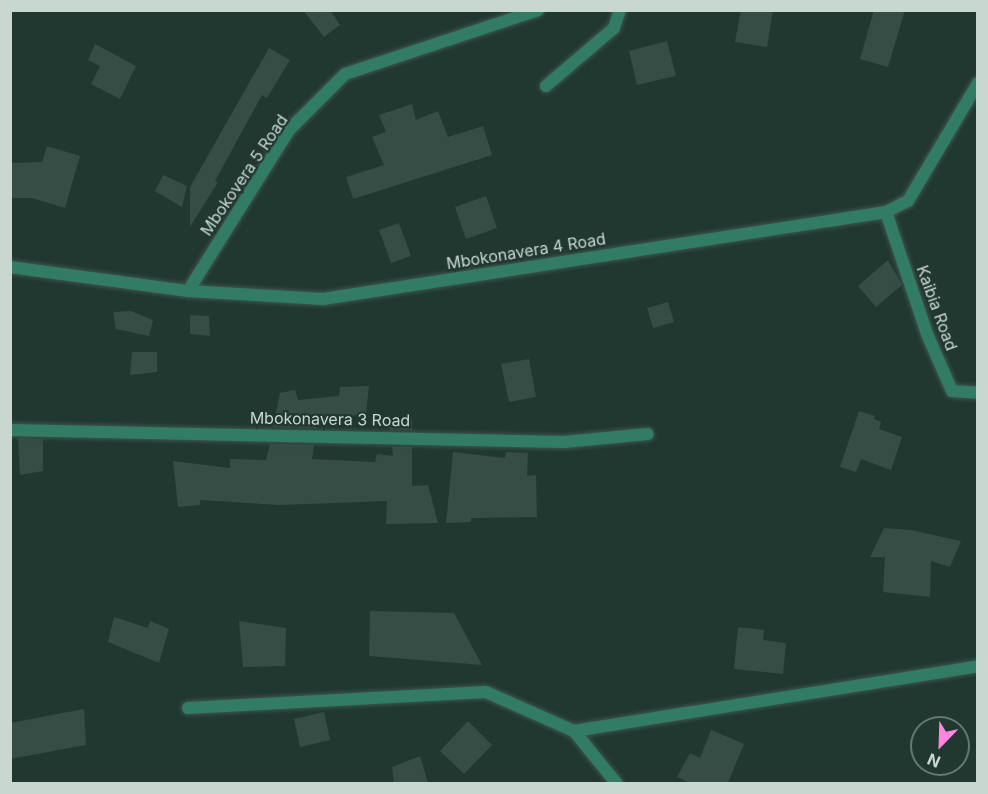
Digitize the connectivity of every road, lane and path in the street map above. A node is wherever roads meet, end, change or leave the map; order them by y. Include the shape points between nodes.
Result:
1 (538, 10) edge
2 (620, 10) edge
3 (978, 84) edge
4 (546, 86) dead end
5 (886, 212) junction
6 (10, 267) edge
7 (188, 291) junction
8 (978, 393) edge
9 (10, 430) edge
10 (648, 434) dead end
11 (978, 666) edge
12 (188, 708) dead end
13 (574, 731) junction
14 (617, 783) edge

1 - 7 street, Mbokovera 5 Road via 345,74 289,130
2 - 4 street via 614,28
3 - 5 street, Mbokonavera 4 Road via 913,194
5 - 7 street, Mbokonavera 4 Road via 323,299
5 - 8 street, Kaibia Road via 927,334 952,391
6 - 7 street, Mbokonavera 4 Road
9 - 10 street, Mbokonavera 3 Road via 564,442
11 - 13 street
12 - 13 street via 486,692
13 - 14 street

